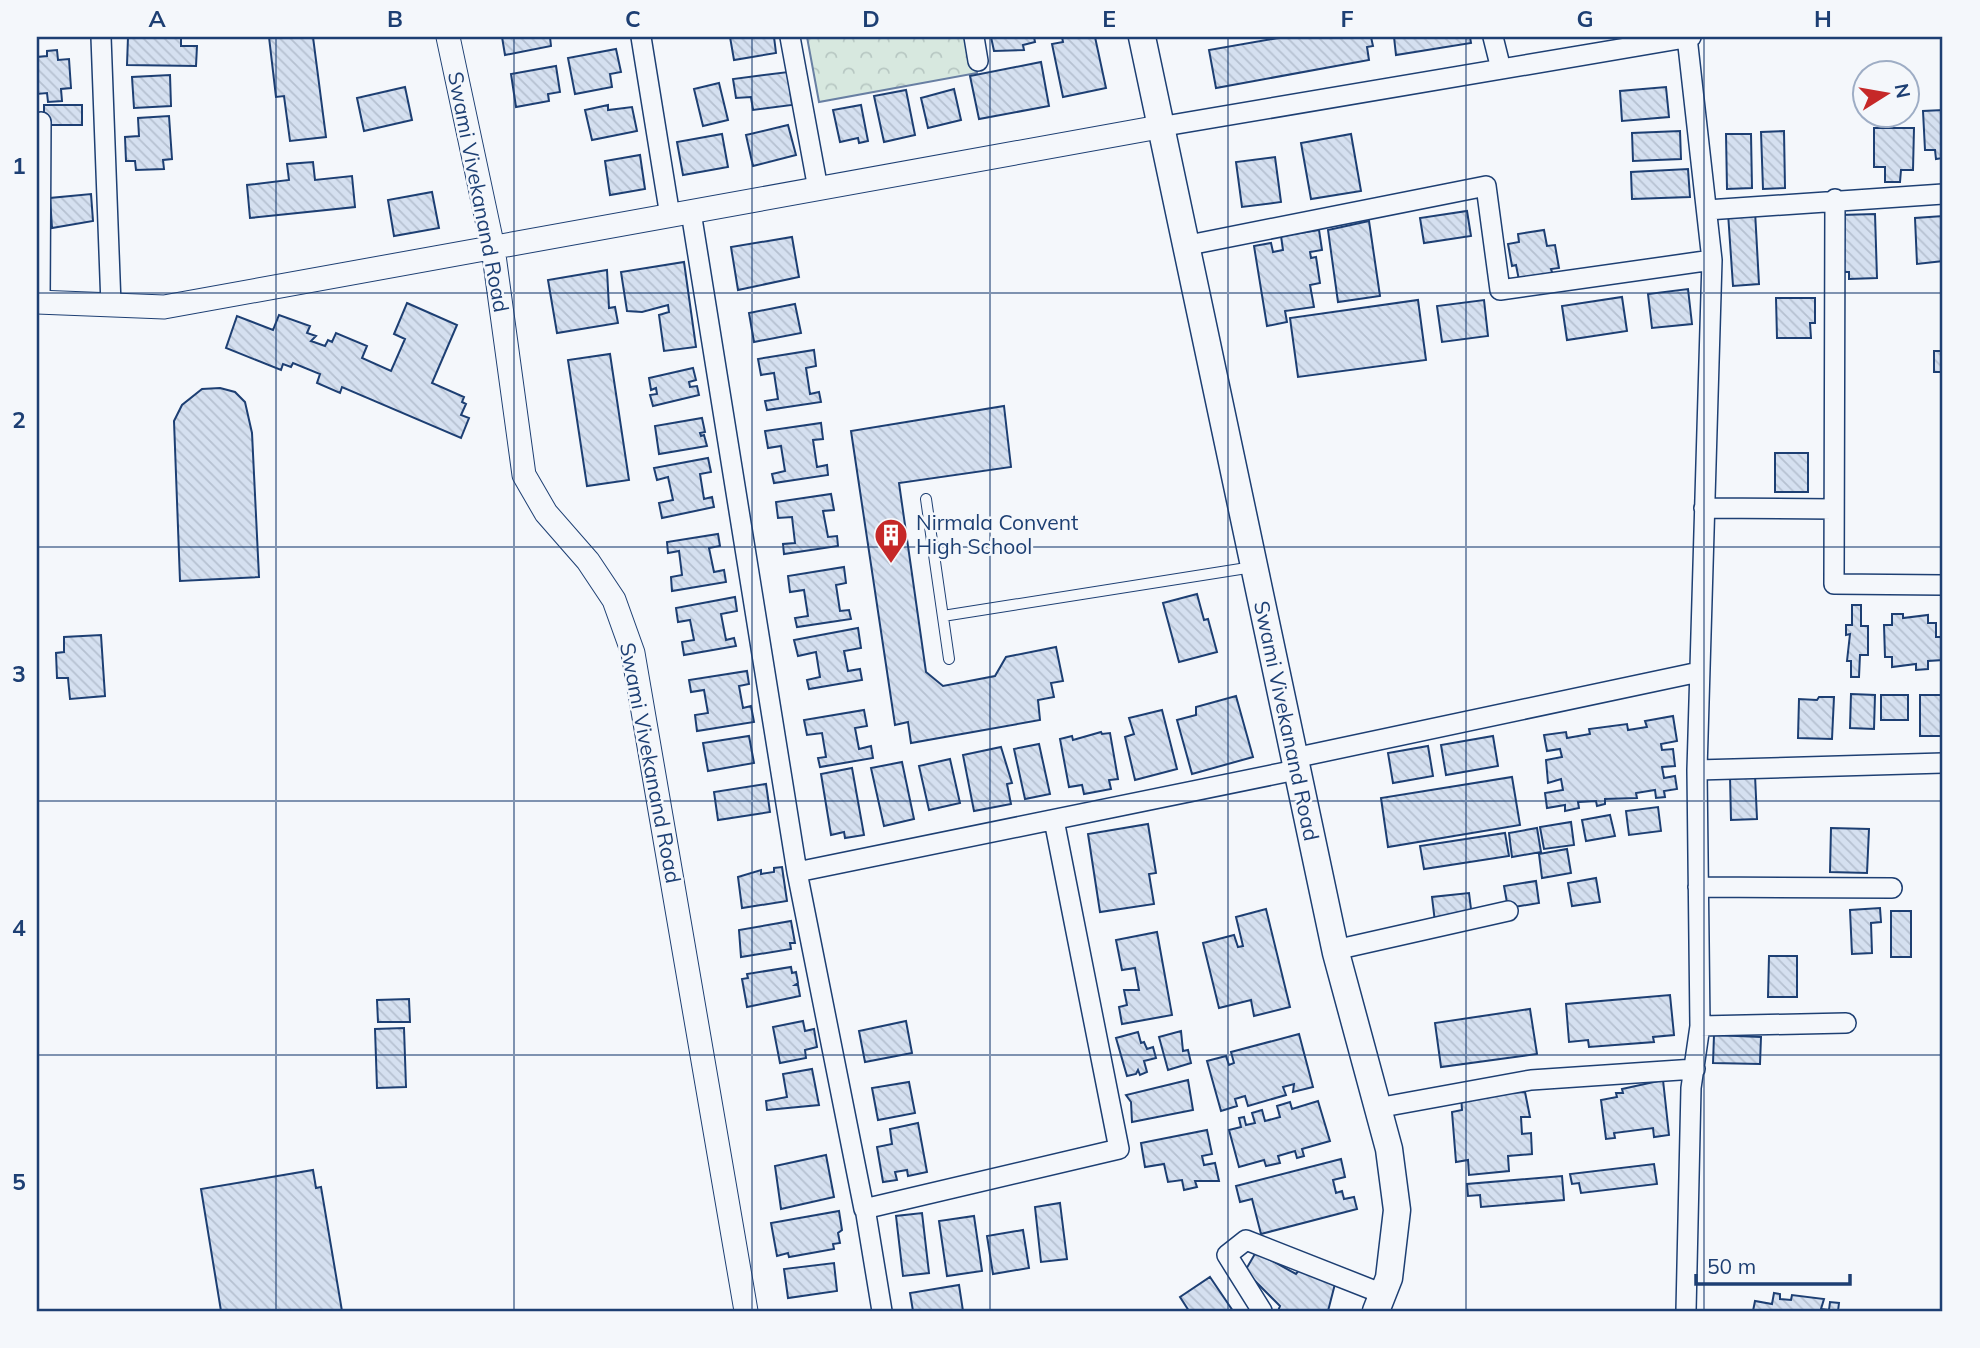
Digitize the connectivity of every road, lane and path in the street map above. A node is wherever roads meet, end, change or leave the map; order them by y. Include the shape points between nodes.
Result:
1 (101, 37) edge
2 (448, 37) edge
3 (641, 37) edge
4 (790, 37) edge
5 (974, 37) edge
6 (1142, 37) edge
7 (1493, 37) edge
8 (1689, 37) edge
9 (978, 61) dead end
10 (1500, 69) junction
11 (41, 122) dead end
12 (1159, 127) junction
13 (818, 189) junction
14 (1943, 194) edge
15 (1835, 199) junction
16 (1707, 210) junction
17 (681, 214) junction
18 (1184, 246) junction
19 (493, 248) junction
20 (1712, 260) junction
21 (38, 302) edge
22 (111, 305) junction
23 (926, 499) dead end
24 (1704, 508) junction
25 (1833, 509) junction
26 (1253, 567) junction
27 (1943, 585) edge
28 (943, 616) junction
29 (949, 659) dead end
30 (1699, 672) junction
31 (1943, 763) edge
32 (1295, 764) junction
33 (1697, 770) junction
34 (1054, 820) junction
35 (797, 872) junction
36 (1698, 887) junction
37 (1892, 888) dead end
38 (1508, 911) dead end
39 (1335, 950) junction
40 (1846, 1023) dead end
41 (1700, 1026) junction
42 (1695, 1069) junction
43 (1377, 1108) junction
44 (865, 1208) junction
45 (1379, 1303) edge
46 (746, 1311) edge
47 (882, 1311) edge
48 (1262, 1311) edge
49 (1686, 1311) edge

1 - 22 street
2 - 19 street, Swami Vivekanand Road
3 - 17 street
4 - 13 street
5 - 9 street
6 - 12 main road, Swami Vivekanand Road
7 - 10 street
8 - 10 street
8 - 16 street
10 - 12 street
11 - 21 street
12 - 13 street
12 - 18 main road, Swami Vivekanand Road
13 - 17 street
14 - 15 street
15 - 16 street
15 - 25 street
16 - 20 street
17 - 19 street
17 - 35 street
18 - 20 street via 1486,186 1500,290
18 - 26 main road, Swami Vivekanand Road
19 - 22 street via 164,307
19 - 46 street, Swami Vivekanand Road via 524,475 546,513 588,561 614,600 632,653
20 - 24 street
21 - 22 street
23 - 28 lane
24 - 25 street
24 - 30 street
25 - 27 street via 1834,584
26 - 28 lane
26 - 32 main road, Swami Vivekanand Road
28 - 29 lane
30 - 32 street
30 - 33 street
31 - 33 street
32 - 34 street
32 - 39 main road, Swami Vivekanand Road
33 - 36 street
34 - 35 street
34 - 44 street via 1119,1149
35 - 44 street
36 - 37 street
36 - 41 street
38 - 39 street
39 - 43 main road, Swami Vivekanand Road
40 - 41 street
41 - 42 street
42 - 43 street via 1531,1080
42 - 49 street
43 - 45 main road, Swami Vivekanand Road via 1389,1149 1397,1210 1389,1278
44 - 47 street
45 - 48 street via 1246,1240 1227,1255

